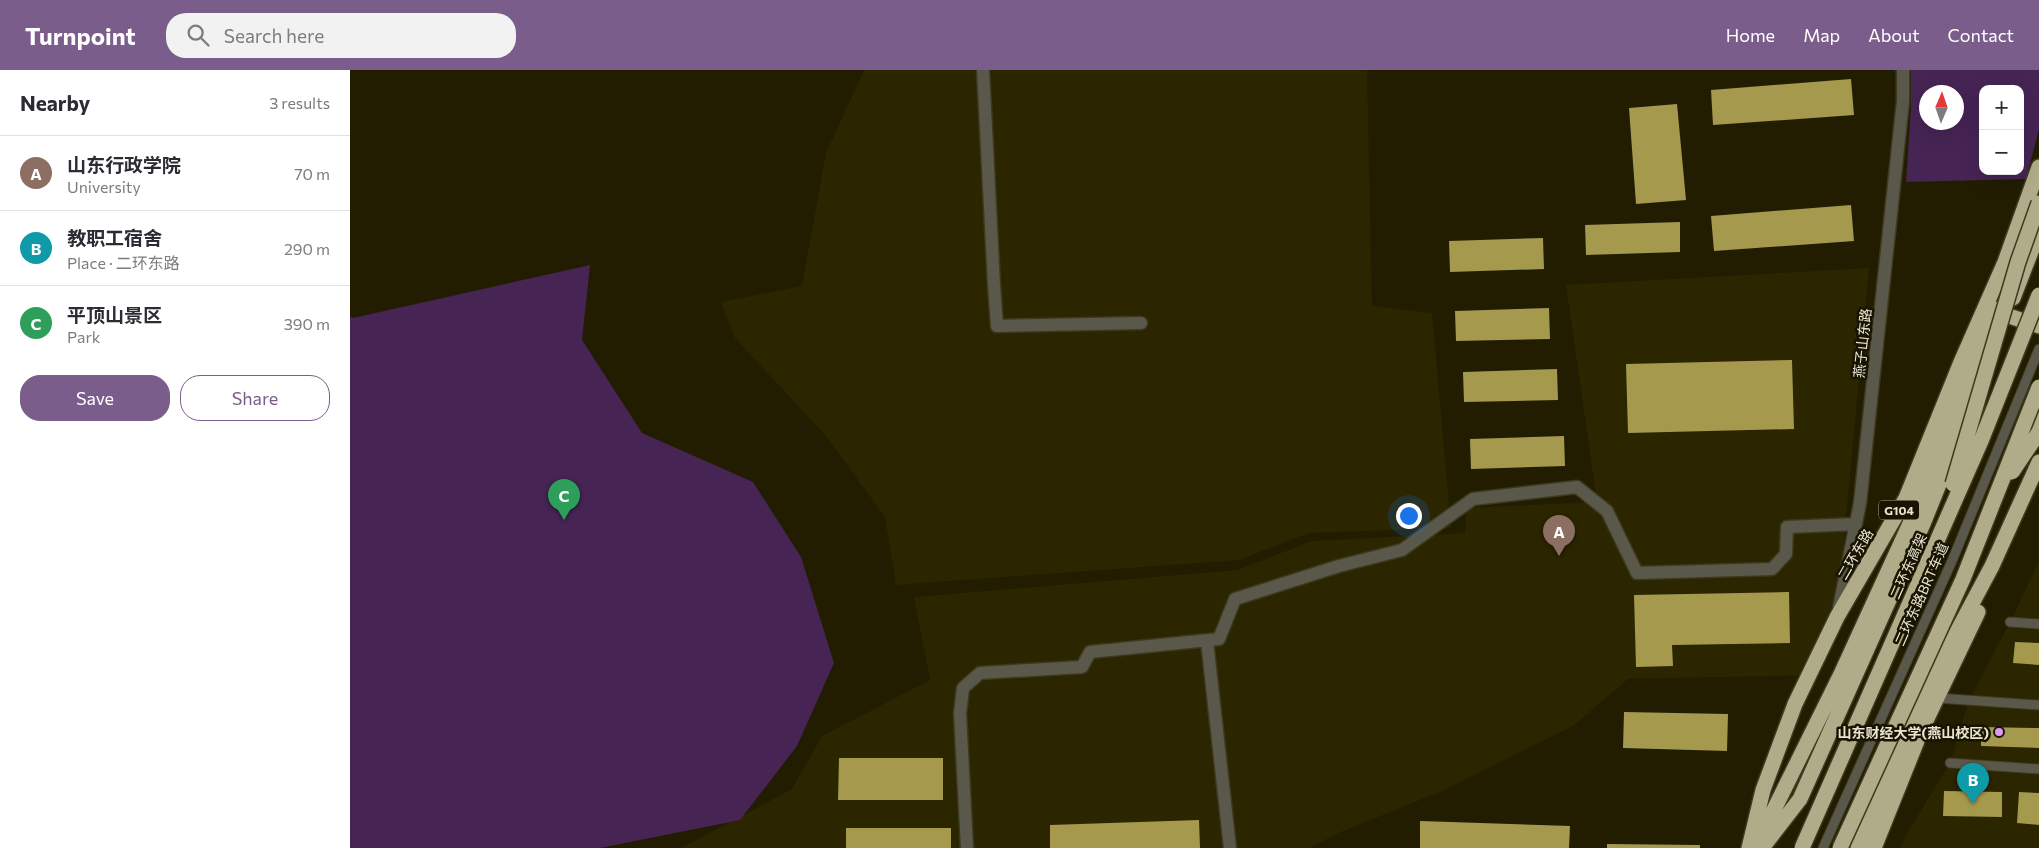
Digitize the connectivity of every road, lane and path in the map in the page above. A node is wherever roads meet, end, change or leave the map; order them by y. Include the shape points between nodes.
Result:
1 (983, 70) edge
2 (1903, 70) edge
3 (2039, 167) edge
4 (2039, 203) edge
5 (2039, 231) edge
6 (2018, 262) junction
7 (2039, 295) edge
8 (2006, 315) junction
9 (1141, 323) dead end
10 (2039, 326) edge
11 (2039, 349) edge
12 (2039, 387) edge
13 (2039, 419) edge
14 (2039, 432) edge
15 (2039, 462) edge
16 (2039, 485) edge
17 (1997, 494) junction
18 (1856, 524) junction
19 (1934, 547) junction
20 (1837, 617) junction
21 (2010, 622) dead end
22 (2039, 624) edge
23 (1207, 641) junction
24 (1937, 698) junction
25 (2039, 705) edge
26 (1950, 763) dead end
27 (2039, 769) edge
28 (967, 848) edge
29 (1230, 848) edge
30 (1749, 848) edge
31 (1756, 848) edge
32 (1762, 848) edge
33 (1802, 848) edge
34 (1823, 848) edge
35 (1841, 848) edge
36 (1858, 848) edge
37 (1874, 848) edge

1 - 9 street via 997,326
2 - 18 street, 燕子山东路 via 1903,102
3 - 20 highway, 二环东路 / G104 via 2005,262 1906,498
4 - 6 highway, bridge
5 - 8 highway
6 - 19 highway, bridge
6 - 31 highway, bridge via 1918,506
7 - 19 highway, 二环东高架, bridge via 1981,441
8 - 10 highway
8 - 32 highway via 1923,524 1800,799
11 - 34 lane, 二环东路BRT车道 via 1952,561
12 - 17 highway, bridge
13 - 35 highway via 1969,557
14 - 17 highway, bridge
15 - 36 highway via 1992,566 1927,688
16 - 24 highway
17 - 35 highway, bridge via 1963,579
18 - 20 street, 燕子山东路
18 - 23 street via 1787,527 1786,554 1772,569 1638,573 1607,511 1577,487 1473,499 1402,550 1235,598 1219,640
19 - 33 highway, 二环东高架, bridge
20 - 30 highway, 二环东路 / G104 via 1795,704 1763,790
21 - 22 lane
23 - 28 street via 1090,652 1082,667 980,673 963,688 960,713
23 - 29 street
24 - 25 lane
24 - 37 highway
26 - 27 lane

